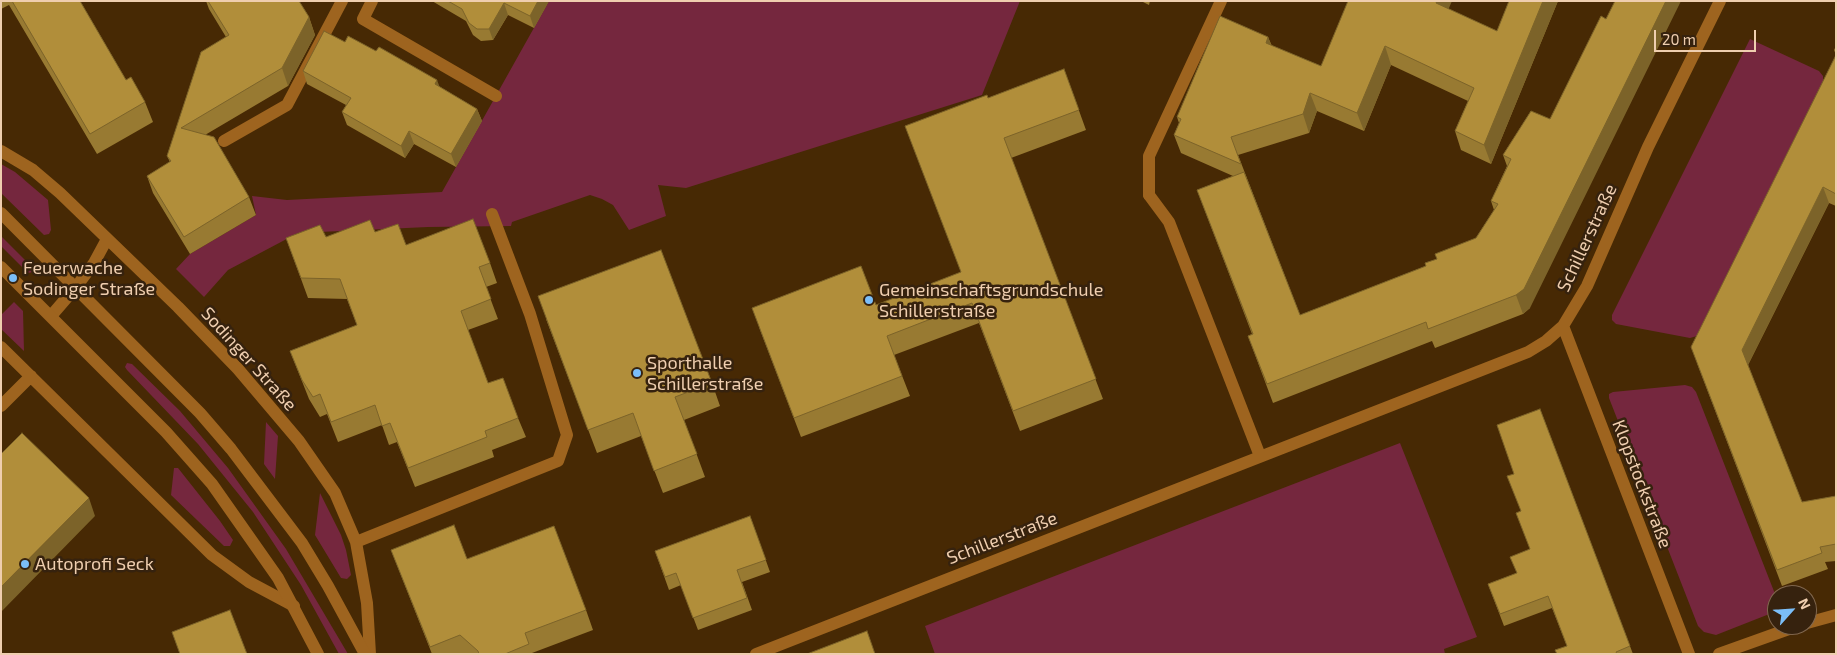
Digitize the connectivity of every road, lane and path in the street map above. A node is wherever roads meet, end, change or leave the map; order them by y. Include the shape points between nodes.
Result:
1 (342, 1) edge
2 (372, 1) edge
3 (1221, 1) edge
4 (1720, 1) edge
5 (496, 96) dead end
6 (224, 141) dead end
7 (1, 151) edge
8 (1, 213) edge
9 (492, 214) dead end
10 (107, 239) junction
11 (1, 267) edge
12 (76, 287) junction
13 (51, 316) junction
14 (1563, 326) junction
15 (1, 347) edge
16 (31, 376) junction
17 (1, 406) edge
18 (1260, 456) junction
19 (356, 542) junction
20 (294, 606) junction
21 (1836, 615) edge
22 (1817, 620) edge
23 (1772, 635) edge
24 (318, 654) edge
25 (365, 654) edge
26 (370, 654) edge
27 (756, 654) edge
28 (1689, 654) edge
29 (1719, 654) edge

1 - 6 street via 287,105
2 - 5 street via 363,19
3 - 18 street via 1149,156 1149,195 1169,222
4 - 14 street, Schillerstraße via 1648,148 1587,286
7 - 10 street, Sodinger Straße via 33,170
8 - 12 street
9 - 19 street via 530,314 567,435 558,461
10 - 12 street
10 - 19 street, Sodinger Straße via 220,350 298,441 334,493
11 - 13 street
12 - 13 street
12 - 25 street via 200,413 242,462 302,543
13 - 20 street via 166,432 212,484
14 - 18 street, Schillerstraße via 1528,352
14 - 28 street, Klopstockstraße
15 - 16 street
16 - 17 street
16 - 20 street via 212,555 249,582
18 - 27 street, Schillerstraße
19 - 26 street, Sodinger Straße via 367,603
20 - 24 street
21 - 22 street
23 - 29 street

